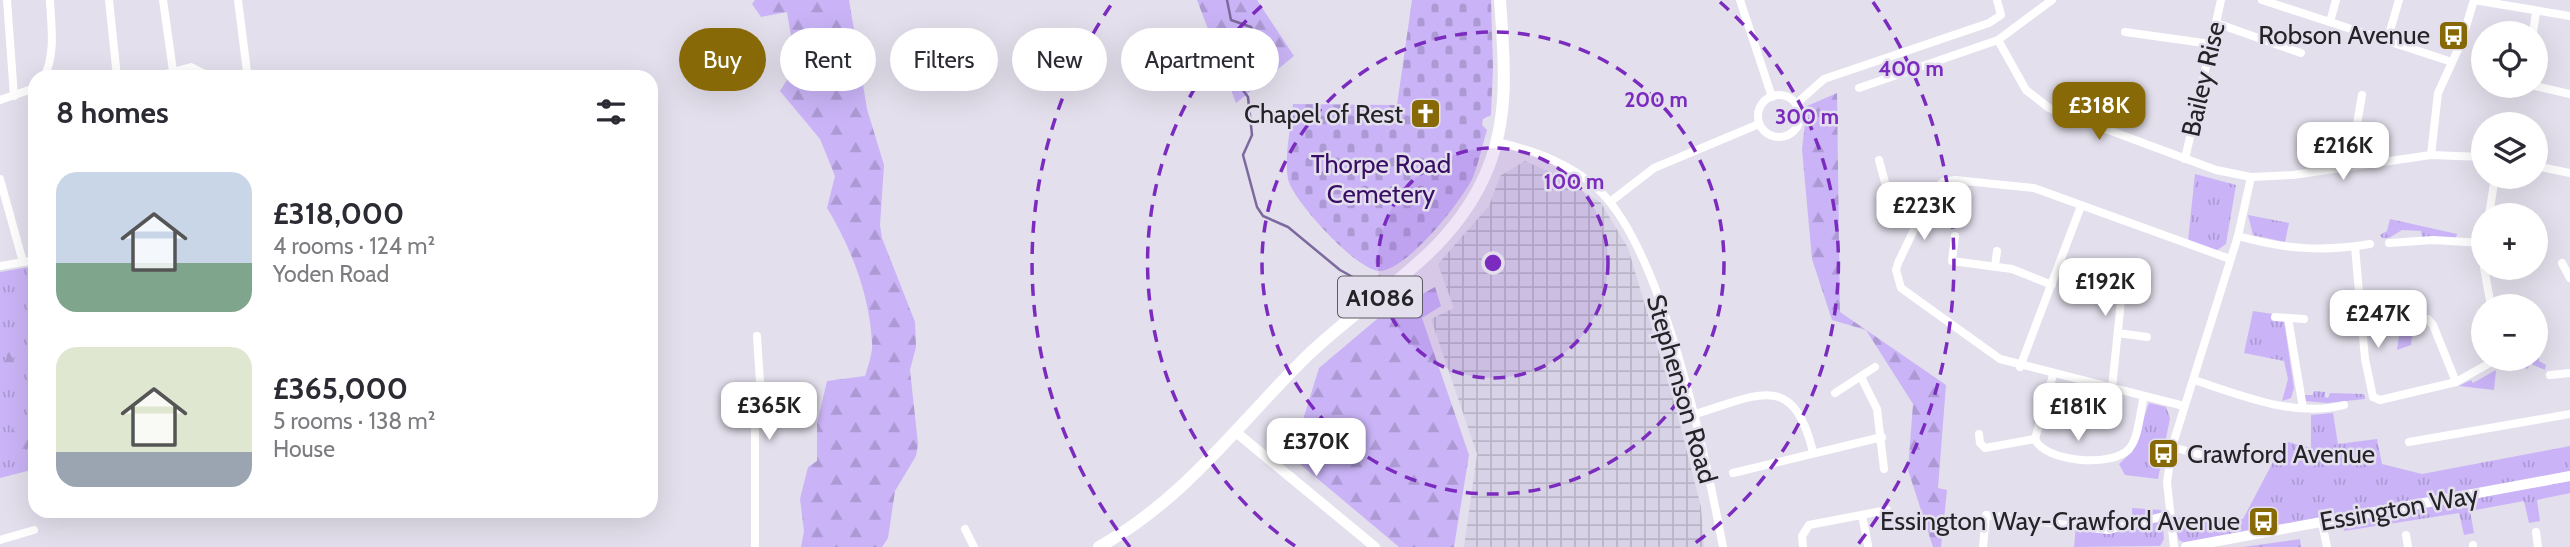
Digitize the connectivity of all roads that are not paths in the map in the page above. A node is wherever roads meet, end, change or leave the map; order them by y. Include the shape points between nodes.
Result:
1 (7, 0) edge
2 (50, 0) edge
3 (109, 0) edge
4 (163, 0) edge
5 (238, 0) edge
6 (1500, 0) edge
7 (1740, 0) edge
8 (1997, 0) edge
9 (2052, 0) edge
10 (2221, 0) edge
11 (2262, 0) edge
12 (2336, 0) edge
13 (2399, 0) edge
14 (2474, 0) edge
15 (2536, 12) junction
16 (2570, 16) edge
17 (2535, 21) edge
18 (2330, 22) junction
19 (2216, 23) junction
20 (2125, 32) dead end
21 (1998, 40) junction
22 (2387, 41) junction
23 (2211, 44) junction
24 (2301, 53) dead end
25 (2452, 62) junction
26 (47, 70) edge
27 (116, 70) edge
28 (173, 70) edge
29 (178, 70) edge
30 (197, 70) edge
31 (246, 70) edge
32 (1859, 88) dead end
33 (2548, 89) edge
34 (28, 91) edge
35 (2570, 94) edge
36 (2362, 95) dead end
37 (14, 96) junction
38 (1772, 97) junction
39 (0, 100) edge
40 (1796, 104) junction
41 (1759, 124) junction
42 (1497, 142) junction
43 (2431, 155) junction
44 (2471, 157) edge
45 (2185, 159) junction
46 (1879, 160) dead end
47 (2358, 165) junction
48 (2548, 168) edge
49 (2570, 173) edge
50 (2251, 177) junction
51 (0, 179) edge
52 (1610, 202) junction
53 (2081, 206) junction
54 (1917, 224) junction
55 (1955, 236) dead end
56 (2238, 236) junction
57 (2471, 242) edge
58 (2389, 243) dead end
59 (2370, 244) dead end
60 (2355, 247) junction
61 (1997, 251) dead end
62 (2230, 259) junction
63 (28, 261) edge
64 (23, 262) junction
65 (2562, 263) dead end
66 (0, 266) edge
67 (1995, 266) junction
68 (2570, 278) edge
69 (2052, 285) junction
70 (2139, 292) dead end
71 (2401, 316) dead end
72 (2275, 317) dead end
73 (2288, 318) junction
74 (2304, 319) dead end
75 (2118, 333) junction
76 (757, 336) dead end
77 (2147, 337) dead end
78 (1875, 367) dead end
79 (2020, 367) junction
80 (2476, 371) edge
81 (2570, 373) edge
82 (2550, 374) dead end
83 (2053, 375) junction
84 (1861, 377) junction
85 (2194, 380) junction
86 (2456, 382) junction
87 (2112, 388) junction
88 (1835, 393) dead end
89 (2144, 396) junction
90 (2344, 405) dead end
91 (2184, 406) junction
92 (2303, 408) junction
93 (2570, 414) edge
94 (1692, 415) junction
95 (2416, 431) dead end
96 (1237, 433) junction
97 (1979, 434) dead end
98 (1882, 437) junction
99 (2035, 439) junction
100 (2172, 447) junction
101 (1813, 452) junction
102 (2224, 461) dead end
103 (1884, 468) dead end
104 (1733, 473) dead end
105 (2570, 476) edge
106 (1887, 510) dead end
107 (1862, 514) junction
108 (2169, 514) junction
109 (2322, 523) junction
110 (965, 529) dead end
111 (34, 530) dead end
112 (2536, 532) dead end
113 (2406, 535) dead end
114 (0, 540) edge
115 (1868, 545) dead end
116 (755, 547) edge
117 (974, 547) edge
118 (1099, 547) edge
119 (1375, 547) edge
120 (1723, 547) edge
121 (1803, 547) edge
122 (1983, 547) edge
123 (2174, 547) edge
124 (2186, 547) edge
125 (2327, 547) edge
126 (2408, 547) edge
127 (2538, 547) edge

1 - 37 street
2 - 26 street
3 - 27 street
4 - 28 street
5 - 31 street
6 - 42 main road, A1086 via 1505,66
7 - 38 street
8 - 40 street via 2001,15 1989,23 1824,79
9 - 21 street
10 - 19 street, Bailey Rise
11 - 18 street
12 - 18 street
13 - 22 street
14 - 15 street
14 - 25 street
15 - 16 street
15 - 17 street
18 - 22 street
19 - 23 street, Bailey Rise
19 - 24 street
20 - 23 street
21 - 32 street
21 - 45 street via 2026,90 2049,108
22 - 25 street
23 - 45 street, Bailey Rise
25 - 43 street via 2438,93
29 - 30 street
33 - 35 street
34 - 37 street
36 - 47 street via 2356,130
37 - 39 street
38 - 40 street via 1783,96
38 - 41 street via 1758,110
40 - 41 street via 1799,121 1791,133 1776,137
41 - 52 street via 1654,168
42 - 52 street, Stephenson Road via 1551,158 1587,180
42 - 96 main road, A1086 via 1477,192 1445,239 1306,357
43 - 44 street
43 - 47 street
45 - 50 street
46 - 54 street via 1892,209
47 - 50 street
48 - 49 street
50 - 56 street
51 - 64 street
52 - 94 street, Stephenson Road via 1634,238 1672,334
53 - 54 street via 2034,188 1955,180 1933,190
53 - 62 street
53 - 69 street
54 - 79 street via 1896,270 1901,288 1982,349
55 - 67 street via 1952,261
56 - 60 street via 2305,250
56 - 62 street
57 - 58 street
59 - 60 street
60 - 86 street via 2365,359 2374,397 2380,400
61 - 67 street
62 - 85 street
63 - 64 street
64 - 66 street
65 - 68 street
67 - 69 street
69 - 79 street
70 - 75 street via 2122,290
71 - 86 street via 2428,319
72 - 73 street
73 - 74 street
73 - 92 street
75 - 77 street
75 - 87 street
76 - 116 street
78 - 84 street
79 - 83 street
80 - 86 street
81 - 82 street
83 - 87 street
83 - 99 street
84 - 88 street
84 - 98 street via 1877,410
85 - 91 street
85 - 92 street via 2267,404
87 - 89 street
89 - 91 street
89 - 99 street via 2132,447 2119,458 2103,461 2047,454
90 - 92 street
91 - 100 street
93 - 95 street via 2413,442
94 - 101 street via 1764,395 1780,396 1798,408
94 - 120 street, Stephenson Road
96 - 118 main road, A1086 via 1166,503
96 - 119 street
97 - 99 street via 1985,448
98 - 101 street
98 - 103 street
100 - 102 street
100 - 108 street
101 - 104 street
105 - 109 street, Essington Way
106 - 107 street
107 - 115 street
107 - 121 street via 1809,525 1802,536
108 - 122 street via 2108,530 1986,515
108 - 123 street
109 - 124 street, Essington Way
109 - 125 street
110 - 117 street
111 - 114 street
112 - 127 street
113 - 126 street

